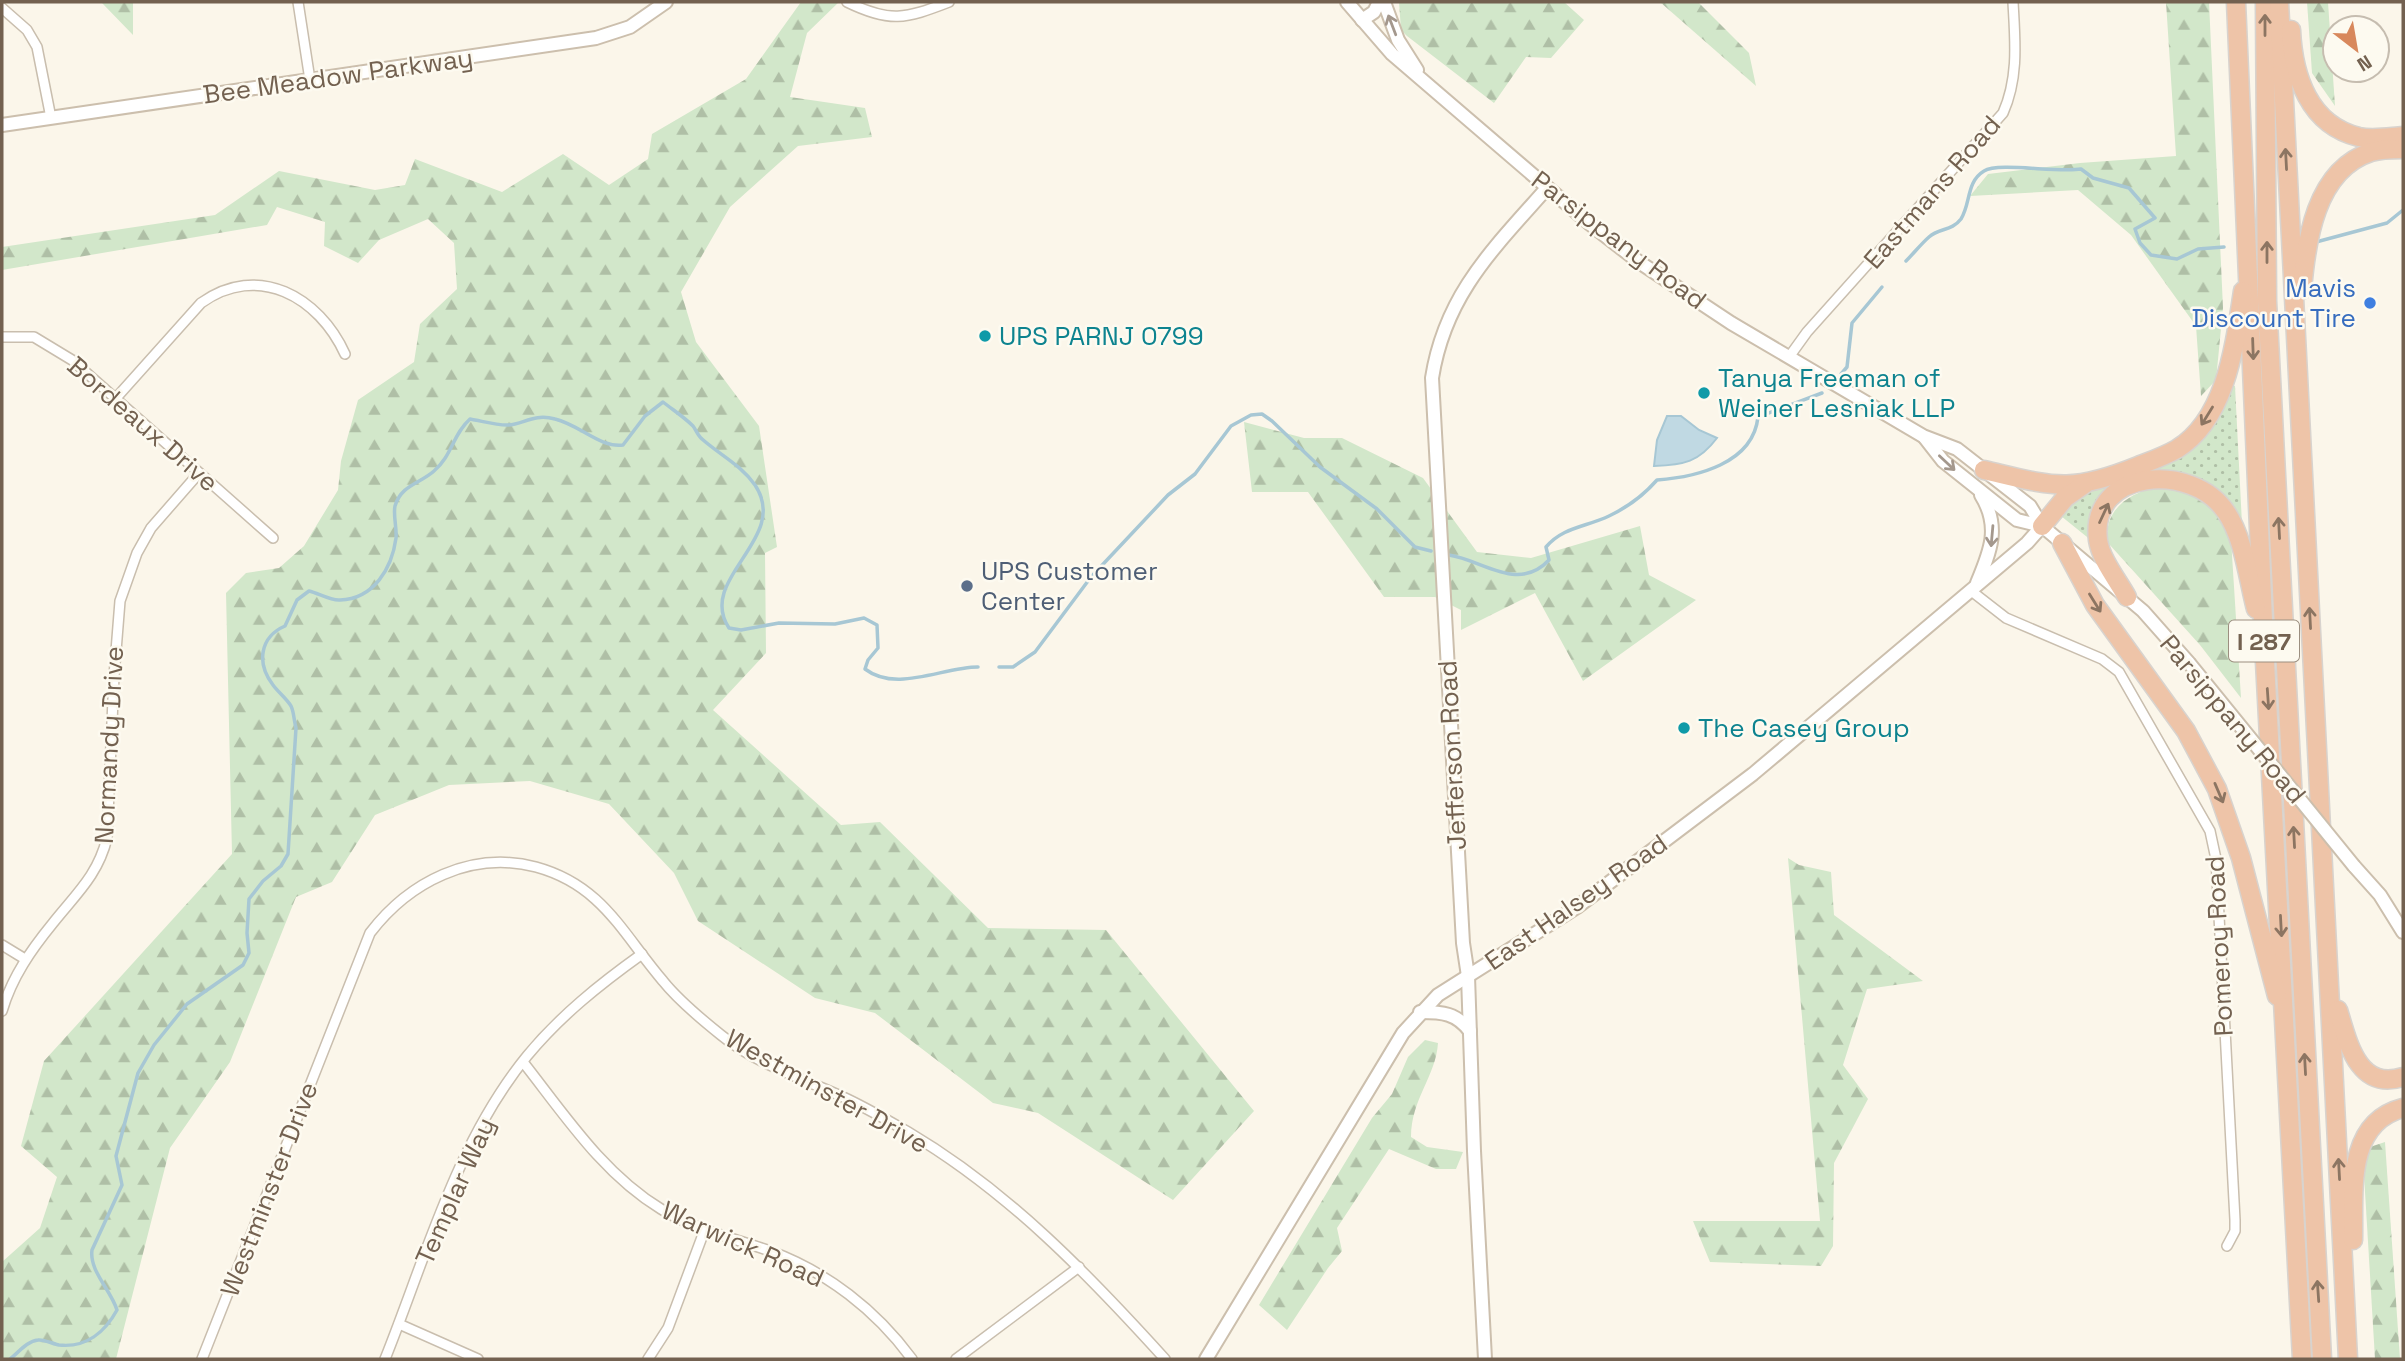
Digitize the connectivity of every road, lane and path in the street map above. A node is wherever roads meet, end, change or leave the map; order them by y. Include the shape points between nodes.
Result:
1 (298, 2) edge
2 (666, 2) edge
3 (847, 2) edge
4 (948, 2) edge
5 (1382, 2) edge
6 (2013, 2) edge
7 (2236, 2) edge
8 (2265, 2) edge
9 (2279, 2) edge
10 (2285, 2) edge
11 (2, 8) edge
12 (1356, 8) edge
13 (310, 80) junction
14 (1430, 87) junction
15 (51, 118) junction
16 (2, 125) edge
17 (2403, 136) edge
18 (2403, 149) edge
19 (1547, 188) junction
20 (2249, 257) junction
21 (2, 337) edge
22 (345, 354) dead end
23 (1789, 358) junction
24 (2297, 374) junction
25 (116, 398) junction
26 (1923, 436) junction
27 (1984, 470) junction
28 (199, 473) junction
29 (2085, 484) junction
30 (1975, 486) junction
31 (2042, 526) junction
32 (273, 538) dead end
33 (2062, 543) junction
34 (1973, 588) junction
35 (2127, 597) junction
36 (2264, 643) junction
37 (2403, 932) edge
38 (2, 945) edge
39 (642, 954) junction
40 (25, 959) junction
41 (1468, 976) junction
42 (2330, 980) junction
43 (2, 1011) edge
44 (1420, 1012) junction
45 (2286, 1026) junction
46 (1470, 1031) junction
47 (523, 1062) junction
48 (2403, 1077) edge
49 (2403, 1108) edge
50 (705, 1229) junction
51 (2227, 1246) dead end
52 (1079, 1266) junction
53 (399, 1324) junction
54 (202, 1359) edge
55 (385, 1359) edge
56 (478, 1359) edge
57 (648, 1359) edge
58 (912, 1359) edge
59 (956, 1359) edge
60 (1165, 1359) edge
61 (1206, 1359) edge
62 (1485, 1359) edge
63 (2302, 1359) edge
64 (2322, 1359) edge
65 (2349, 1359) edge

1 - 13 street
2 - 13 main road, Bee Meadow Parkway via 630,27 596,38
3 - 4 street via 874,15 896,18
5 - 12 main road via 1374,12
14 -> 5 main road via 1398,40
6 - 23 street, Eastmans Road via 2016,61 2003,113 1807,332
7 - 20 highway, I 287
64 -> 8 highway via 2267,301
24 -> 9 highway, I 287
10 - 17 highway via 2296,68 2316,112 2333,126 2360,137
11 - 15 street via 27,30 37,47
12 - 14 main road, Parsippany Road via 1392,54
13 - 15 main road, Bee Meadow Parkway
14 - 19 main road, Parsippany Road
15 - 16 main road, Bee Meadow Parkway
18 - 24 highway via 2375,151 2358,158 2335,180 2319,205 2305,254
19 - 23 main road, Parsippany Road via 1639,262
19 - 41 main road, Jefferson Road via 1466,283 1443,329 1432,379
20 -> 29 highway via 2228,369 2199,428 2165,455
20 -> 36 highway, I 287
21 - 25 street, Bordeaux Drive via 48,342
22 - 25 street via 335,334 292,294 275,286 232,288 201,303
23 - 26 main road, Parsippany Road
42 -> 24 highway, I 287
25 - 28 street, Bordeaux Drive
26 - 27 main road, Parsippany Road via 1957,449
26 -> 30 main road, Parsippany Road
27 - 29 highway via 2046,485
27 - 31 main road, Parsippany Road via 2030,506
28 - 32 street, Bordeaux Drive
28 - 40 street, Normandy Drive via 151,528 120,601 102,860 91,880
29 - 31 highway via 2065,498
30 - 31 main road, Parsippany Road via 2017,520
30 -> 34 main road via 1990,512 1993,528 1989,556
31 - 33 main road, Parsippany Road
31 - 34 main road, East Halsey Road
33 - 35 main road, Parsippany Road
33 -> 45 highway via 2095,605 2186,731 2217,789 2241,858
34 - 41 main road, East Halsey Road via 1753,774 1577,907
34 - 51 street, Pomeroy Road via 2006,618 2102,659 2119,672 2210,831 2216,859 2235,1220
35 -> 36 highway via 2100,549 2098,528 2104,510 2120,491 2139,481 2183,481 2208,493 2228,514
35 - 37 main road, Parsippany Road, bridge via 2189,663 2380,895
36 -> 45 highway, I 287
38 - 40 street
39 - 47 street, Templar Way via 577,1004
39 - 52 street, Westminster Drive via 677,997 739,1048 910,1133 1030,1220
39 - 54 street, Westminster Drive via 591,893 558,874 524,864 488,863 453,870 432,878 396,903 360,951
40 - 43 street, Normandy Drive
41 - 44 main road, East Halsey Road
41 - 46 main road, Jefferson Road
42 - 48 highway via 2357,1064 2381,1079
65 -> 42 highway, I 287
44 - 46 main road via 1447,1012
44 - 61 main road, East Halsey Road
45 - 63 highway, I 287
46 - 62 main road, Jefferson Road
47 - 50 street, Warwick Road via 628,1185 663,1211
47 - 53 street, Templar Way via 480,1126 460,1167
49 - 65 highway via 2369,1129 2354,1169
50 - 57 street via 668,1328
50 - 58 street, Warwick Road via 793,1261 835,1285 882,1323
52 - 59 street
52 - 60 street, Westminster Drive
53 - 55 street, Templar Way
53 - 56 street

